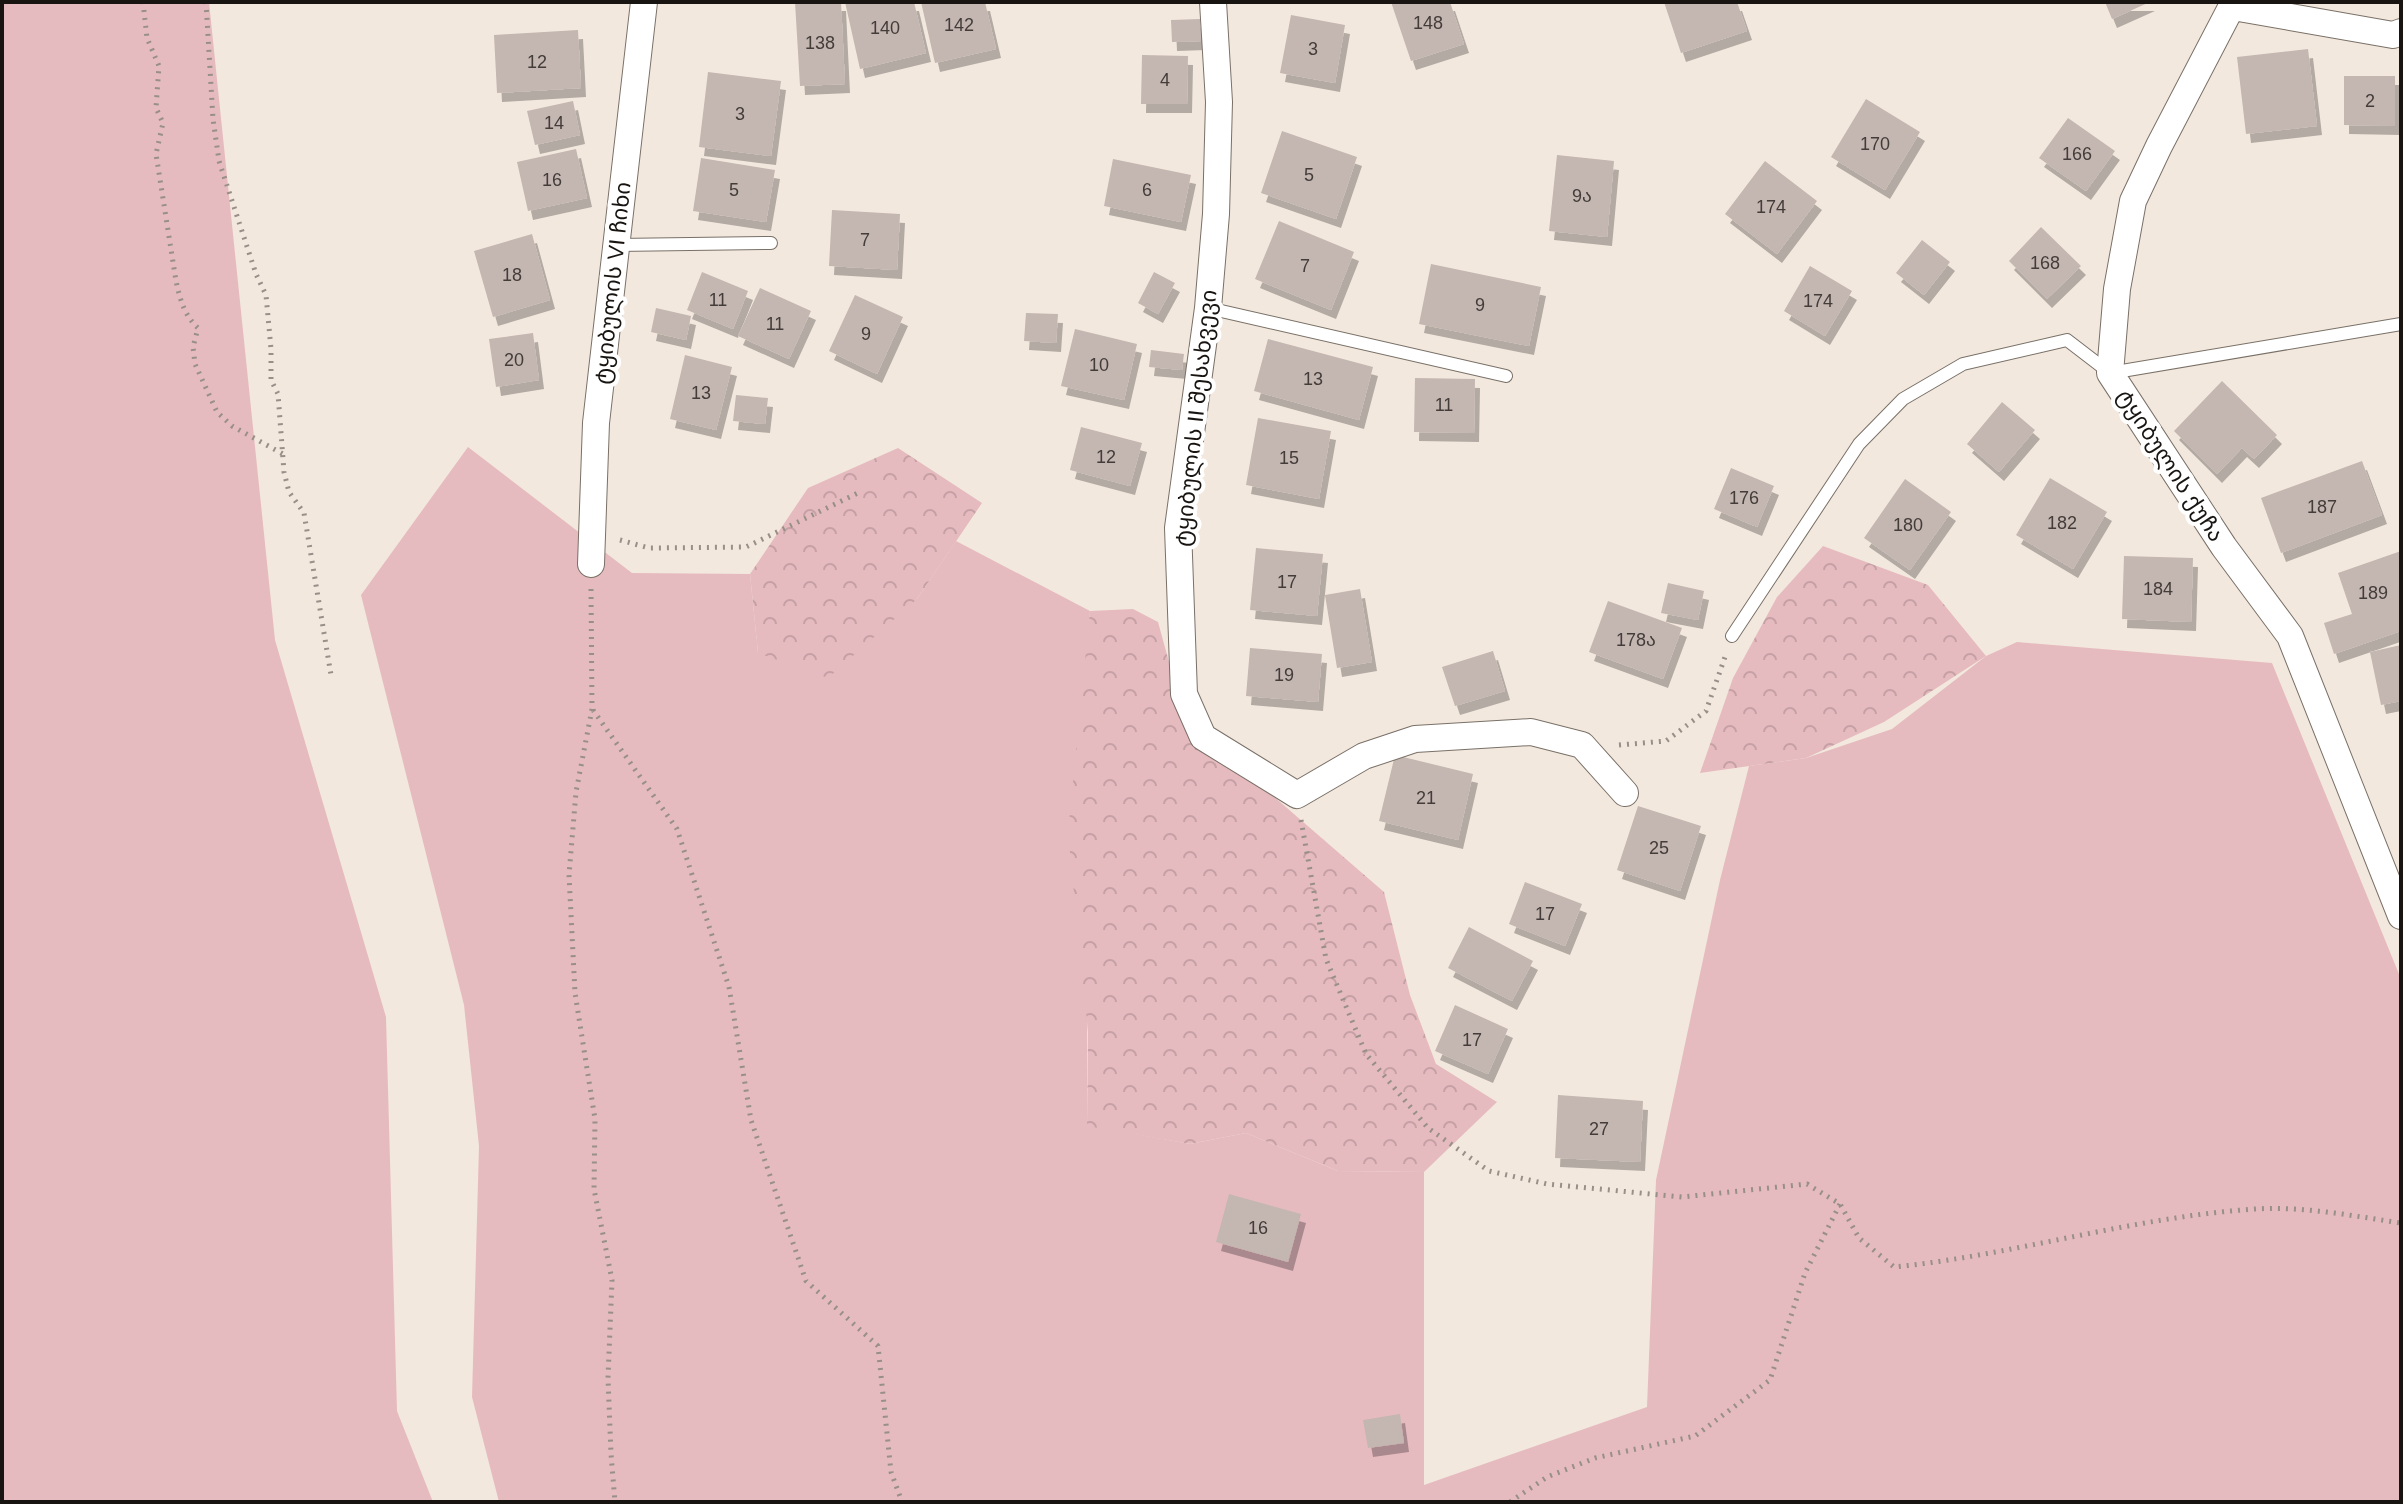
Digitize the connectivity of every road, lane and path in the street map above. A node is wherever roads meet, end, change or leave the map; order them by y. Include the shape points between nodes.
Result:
1 (143, 2) edge
2 (206, 2) edge
3 (644, 2) edge
4 (1213, 2) edge
5 (2232, 4) edge
6 (2401, 32) edge
7 (771, 243) dead end
8 (616, 245) junction
9 (1208, 308) junction
10 (2401, 324) edge
11 (2110, 373) junction
12 (1506, 376) dead end
13 (283, 455) junction
14 (858, 493) dead end
15 (592, 532) junction
16 (591, 564) joint
17 (1732, 636) joint
18 (331, 675) dead end
19 (592, 709) junction
20 (1582, 745) junction
21 (1625, 793) dead end
22 (1297, 795) junction
23 (2401, 916) edge
24 (1840, 1204) junction
25 (2401, 1223) edge
26 (615, 1502) edge
27 (902, 1502) edge
28 (1510, 1502) edge

1 - 13 path via 147,38 159,66 156,108 163,123 156,154 180,299 198,328 195,364 217,412
2 - 13 path via 219,161 266,295 271,380 278,394
3 - 8 street, ტყიბულის VI ჩიხი
4 - 9 street, ტყიბულის II შესახვევი via 1219,102
5 - 6 street via 2393,35
5 - 11 street, ტყიბულის ქუჩა via 2133,201 2117,289
7 - 8 lane
8 - 15 street, ტყიბულის VI ჩიხი via 596,423
9 - 12 lane
9 - 22 street, ტყიბულის II შესახვევი via 1178,528 1184,694 1203,737
10 - 11 lane
11 - 17 lane via 2067,340 1963,364 1903,399 1859,444
11 - 23 street, ტყიბულის ქუჩა via 2224,547 2290,636
13 - 18 path via 289,492 304,513
14 - 15 path via 746,547 649,548
15 - 16 street, ტყიბულის VI ჩიხი
16 - 19 path
17 - 20 path via 1706,711 1666,741
19 - 26 path via 576,792 569,875 575,993 595,1119 594,1189 612,1280 608,1378
19 - 27 path via 677,829 729,987 751,1120 806,1281 878,1346 891,1472
20 - 21 street
20 - 22 street via 1531,732 1415,739 1364,756
22 - 24 path via 1326,959 1366,1054 1428,1128 1489,1171 1547,1184 1682,1197 1807,1184
24 - 25 path via 1859,1238 1894,1267 1954,1261 2167,1218 2258,1209 2331,1212
24 - 28 path via 1805,1273 1770,1380 1695,1436 1595,1458 1547,1477

